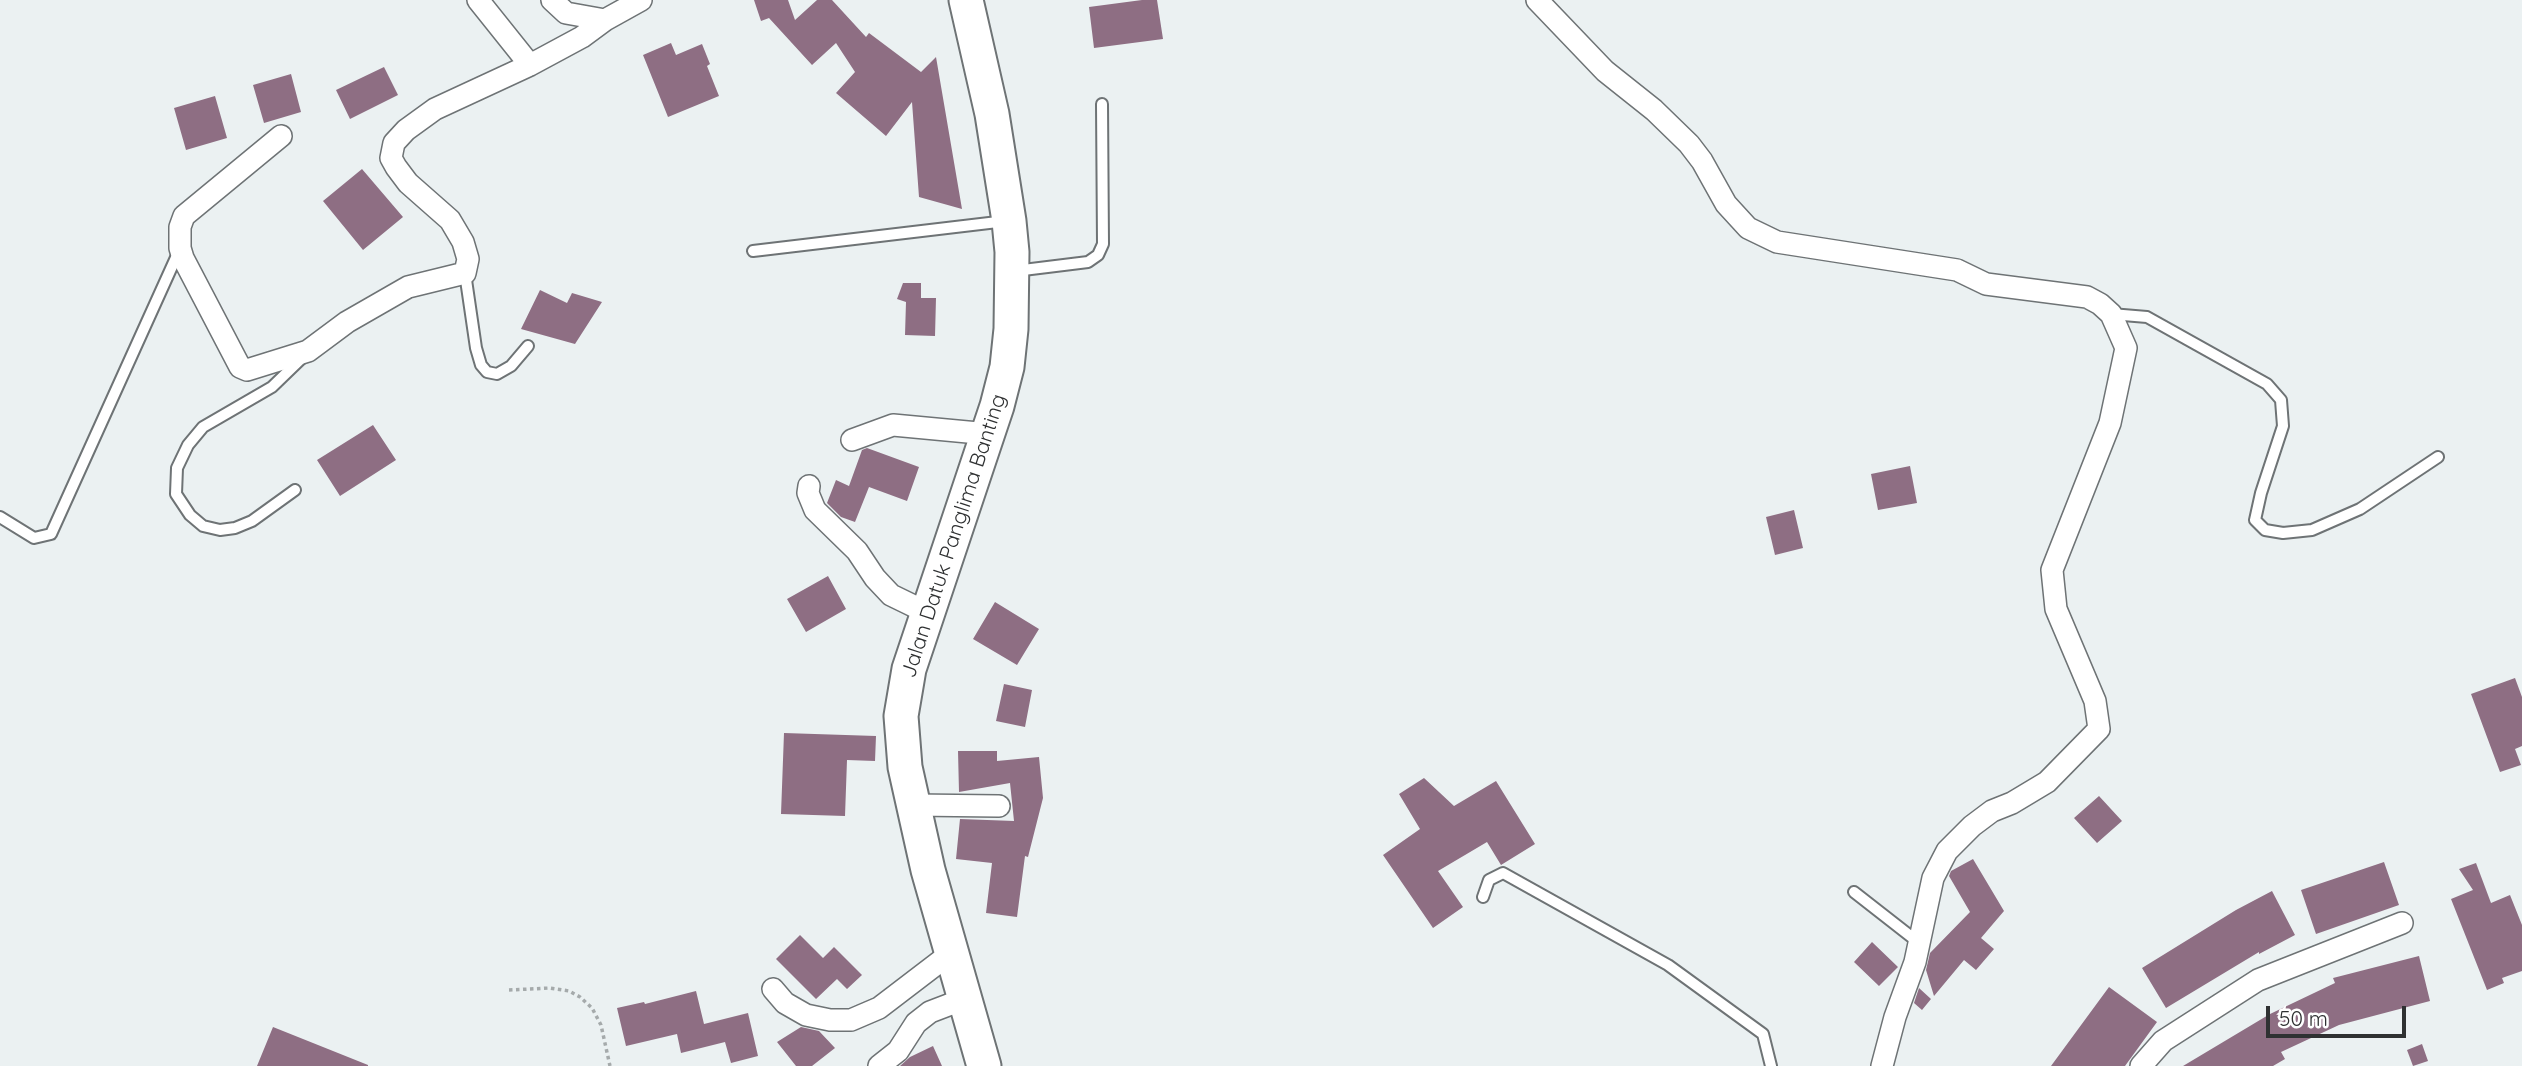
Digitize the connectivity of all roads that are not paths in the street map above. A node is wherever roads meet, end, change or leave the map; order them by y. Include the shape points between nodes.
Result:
1 (478, 0) edge
2 (552, 0) edge
3 (641, 0) edge
4 (966, 0) edge
5 (1538, 0) edge
6 (605, 20) junction
7 (530, 65) junction
8 (1102, 104) dead end
9 (281, 136) dead end
10 (1009, 221) junction
11 (180, 248) junction
12 (753, 251) dead end
13 (1012, 272) junction
14 (465, 273) junction
15 (2111, 314) junction
16 (528, 346) dead end
17 (309, 351) junction
18 (989, 434) junction
19 (852, 440) dead end
20 (2438, 457) dead end
21 (809, 486) dead end
22 (295, 490) dead end
23 (0, 517) edge
24 (928, 613) junction
25 (913, 805) junction
26 (999, 806) dead end
27 (1854, 892) dead end
28 (1483, 897) dead end
29 (2402, 923) dead end
30 (1918, 942) junction
31 (951, 953) junction
32 (773, 989) dead end
33 (964, 999) junction
34 (897, 1059) edge
35 (879, 1066) edge
36 (984, 1066) edge
37 (1770, 1066) edge
38 (1882, 1066) edge
39 (2141, 1066) edge

1 - 7 street
2 - 6 street via 566,13
3 - 6 street
4 - 10 main road, Jalan Datuk Panglima Banting via 992,114
5 - 15 street via 1605,71 1683,137 1735,216 1763,237 1957,271 1986,284 2087,297
6 - 7 street
7 - 14 street via 435,108 394,143 391,158 396,167 450,220 463,242 468,258
8 - 13 lane via 1103,244 1098,256 1088,262
9 - 11 street via 184,216
10 - 12 lane
10 - 13 main road, Jalan Datuk Panglima Banting
11 - 17 street via 240,367 247,370
11 - 23 lane via 51,534 34,538
13 - 18 main road, Jalan Datuk Panglima Banting via 1007,367
14 - 16 lane via 476,348 487,372 497,374 511,366
14 - 17 street via 408,287 347,322
15 - 20 lane via 2147,317 2267,384 2281,400 2283,426 2255,520 2265,530 2312,530 2360,509
15 - 30 street via 2126,348 2118,389 2110,423 2052,570 2056,609 2095,701 2099,729 2047,782 1992,811 1947,851 1933,878
17 - 22 lane via 272,387 203,427 177,468 176,494 190,515 203,526 220,530 252,521
18 - 19 street via 893,425
18 - 24 main road, Jalan Datuk Panglima Banting
21 - 24 street via 815,510 857,551 875,578 891,595
24 - 25 main road, Jalan Datuk Panglima Banting via 909,669 901,716
25 - 26 street
25 - 31 main road, Jalan Datuk Panglima Banting
27 - 30 lane
28 - 37 lane via 1489,880 1503,873 1668,965 1763,1034
29 - 39 street via 2273,973 2163,1041
30 - 38 street
31 - 32 street via 879,1008 851,1020 806,1015 785,1003
31 - 33 main road, Jalan Datuk Panglima Banting
33 - 34 street via 930,1012 916,1023
33 - 36 main road, Jalan Datuk Panglima Banting
34 - 35 street

